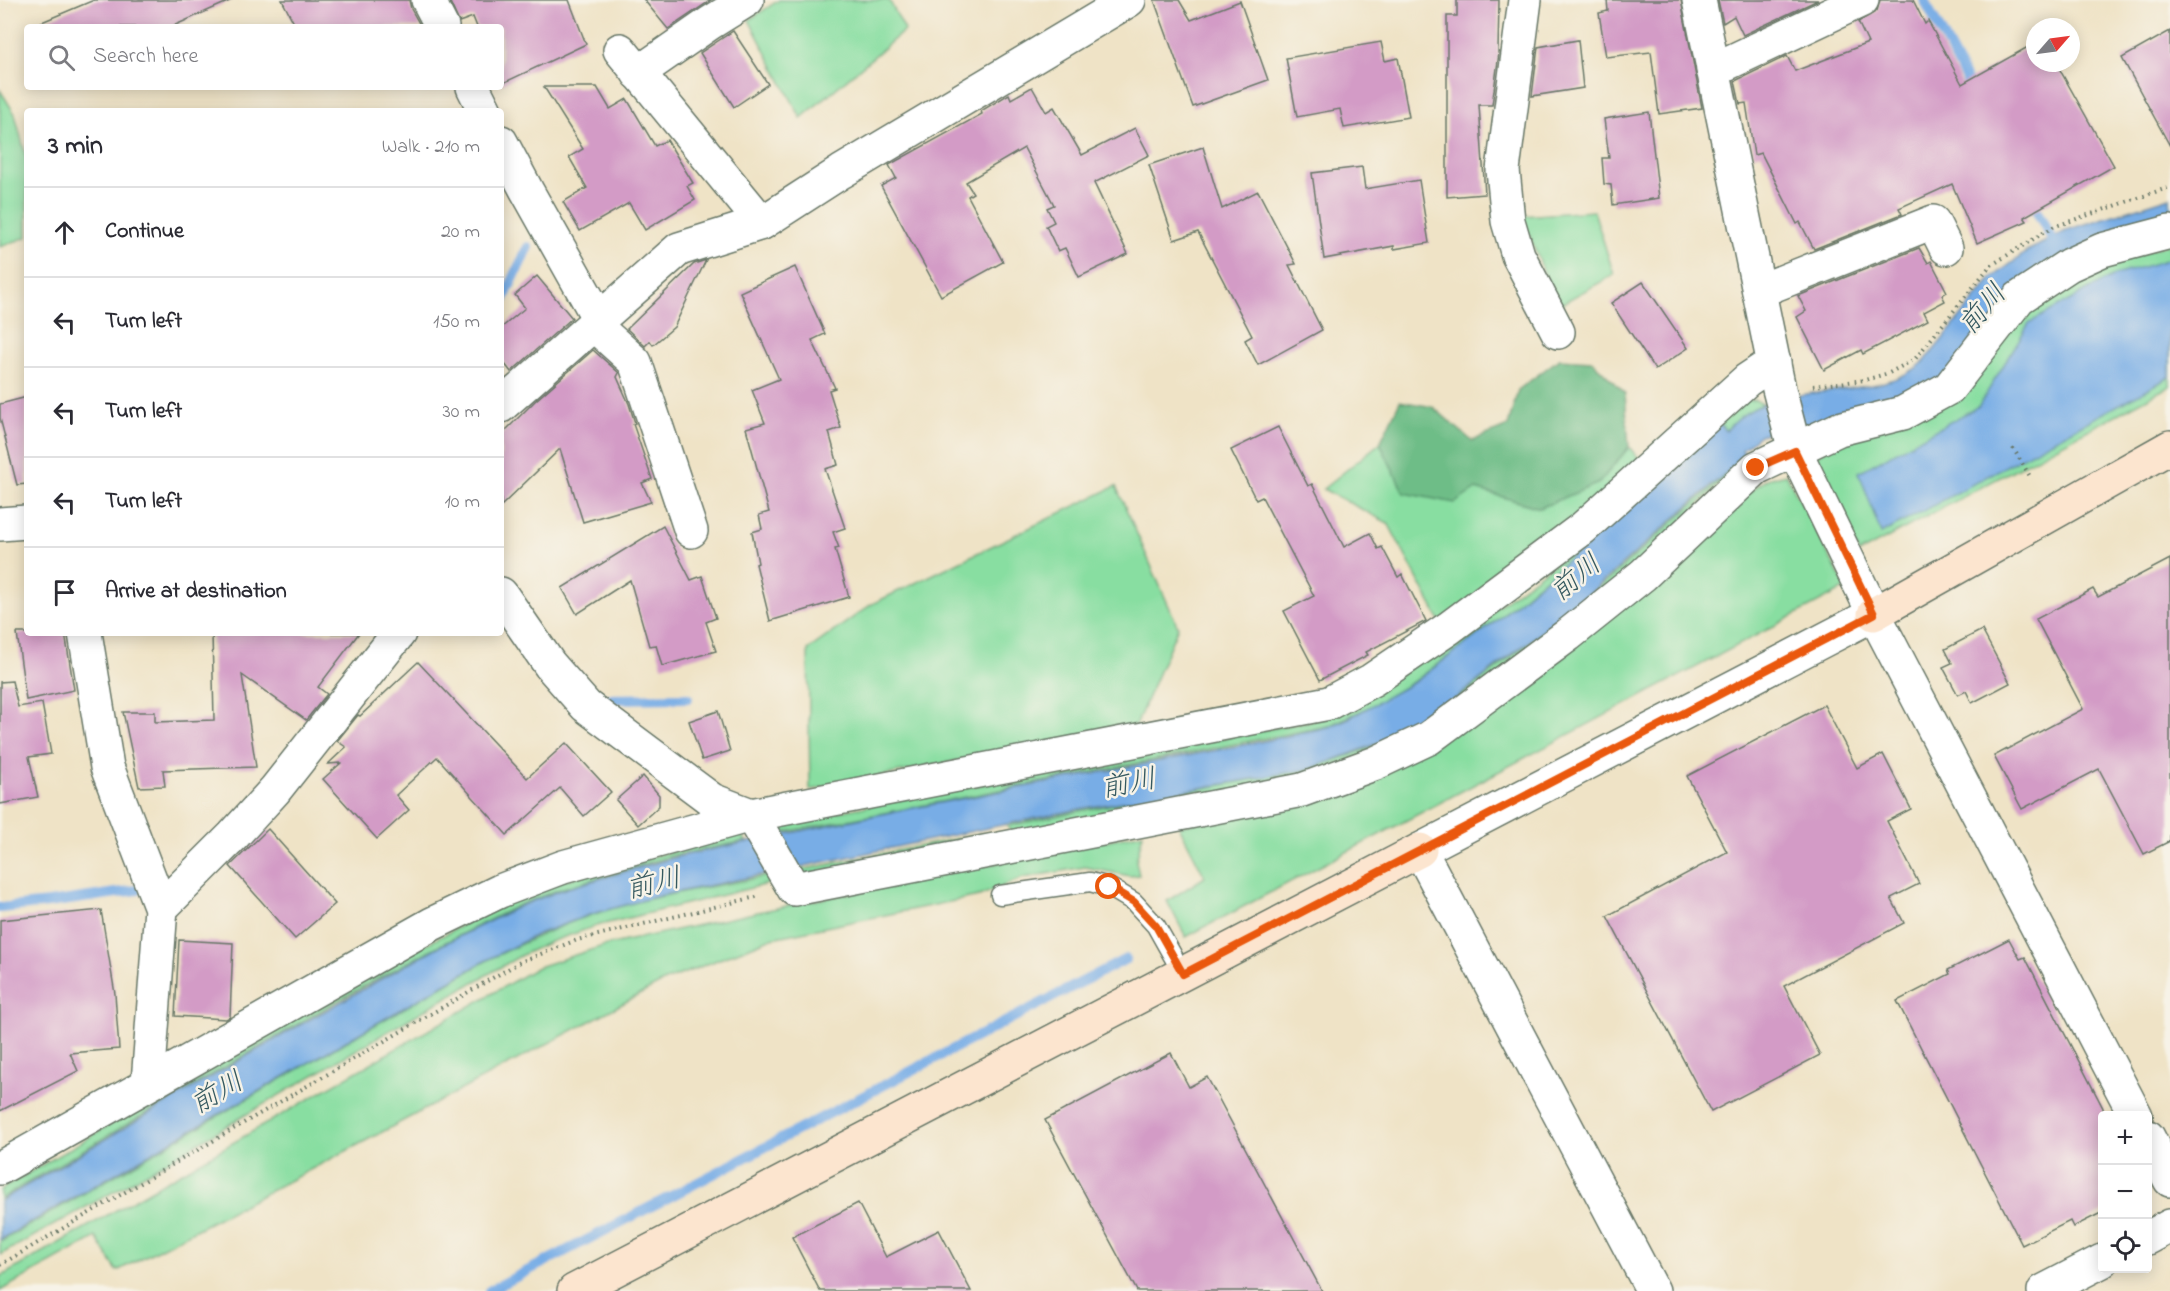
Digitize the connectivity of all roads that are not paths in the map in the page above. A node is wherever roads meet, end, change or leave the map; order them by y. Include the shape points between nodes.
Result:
1 (428, 0) edge
2 (1129, 0) edge
3 (1525, 0) edge
4 (1699, 0) edge
5 (1862, 0) edge
6 (732, 4) edge
7 (440, 24) edge
8 (1713, 70) junction
9 (474, 90) edge
10 (484, 108) edge
11 (504, 147) edge
12 (762, 223) junction
13 (2170, 232) edge
14 (1946, 248) dead end
15 (1759, 291) junction
16 (596, 322) junction
17 (1558, 332) dead end
18 (1778, 383) junction
19 (504, 403) edge
20 (1792, 440) junction
21 (2170, 447) edge
22 (24, 522) edge
23 (0, 524) edge
24 (692, 531) dead end
25 (504, 598) edge
26 (1874, 614) junction
27 (85, 636) edge
28 (397, 636) edge
29 (757, 826) junction
30 (1420, 850) junction
31 (1000, 895) dead end
32 (161, 908) junction
33 (1183, 974) junction
34 (148, 1083) junction
35 (2133, 1111) edge
36 (2152, 1145) edge
37 (0, 1168) edge
38 (2170, 1180) edge
39 (2170, 1226) edge
40 (2152, 1236) edge
41 (2098, 1264) edge
42 (574, 1291) edge
43 (1653, 1291) edge
44 (2044, 1291) edge

1 - 7 street
2 - 12 street
3 - 17 street via 1503,171 1508,221 1518,255
4 - 8 street
5 - 8 street
6 - 12 street via 629,61
8 - 15 street
9 - 10 street
11 - 16 street
12 - 16 street via 679,249
13 - 20 street via 2102,250 2069,265 2019,298 1949,388 1903,413
14 - 15 street via 1933,222
15 - 18 street
16 - 19 street
16 - 24 street via 635,362
18 - 20 street
18 - 29 street via 1747,381 1583,528 1449,628 1372,680 1329,703
20 - 26 street
20 - 29 street via 1756,468 1644,575 1568,635 1429,738 1376,763 1302,790 790,881
21 - 26 street
22 - 23 street
25 - 29 street via 550,665 586,706 712,800
26 - 30 street
26 - 35 street
27 - 32 street via 107,767
28 - 32 street via 275,790
29 - 34 street via 563,867 500,891 432,924
30 - 33 street
30 - 43 street
31 - 33 lane via 1090,882 1109,887 1134,902 1156,926
32 - 34 street
33 - 42 street
34 - 37 street
36 - 38 street
39 - 40 street
41 - 44 street

